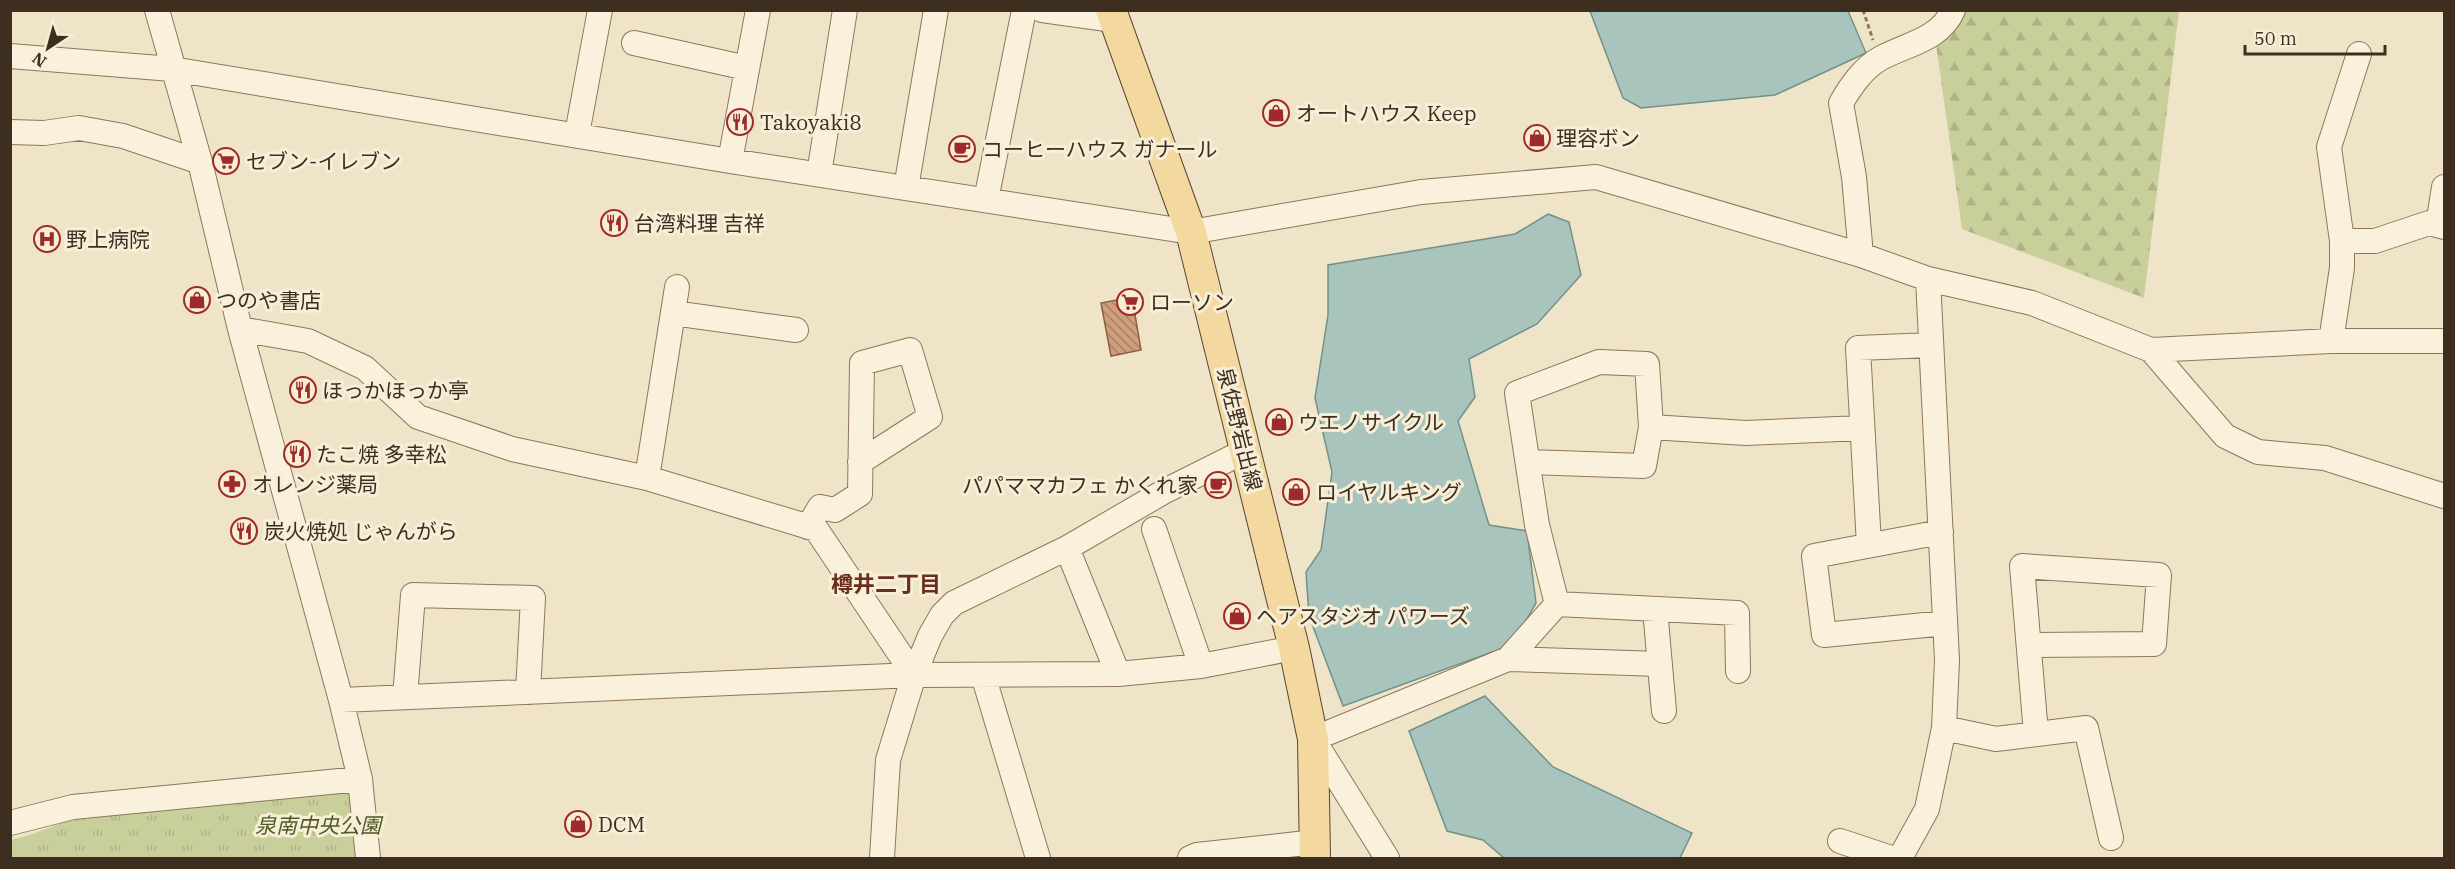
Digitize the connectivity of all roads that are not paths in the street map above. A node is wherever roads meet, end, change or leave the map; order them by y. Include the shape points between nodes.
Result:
1 (157, 10) edge
2 (600, 10) edge
3 (758, 10) edge
4 (845, 10) edge
5 (936, 10) edge
6 (1024, 10) edge
7 (1042, 10) edge
8 (1953, 10) edge
9 (1112, 15) edge
10 (634, 43) dead end
11 (2359, 54) dead end
12 (10, 56) edge
13 (747, 68) junction
14 (172, 69) junction
15 (10, 132) edge
16 (577, 134) junction
17 (730, 161) junction
18 (200, 162) junction
19 (819, 174) junction
20 (2445, 187) edge
21 (906, 188) junction
22 (986, 200) junction
23 (2441, 226) edge
24 (1191, 232) junction
25 (2342, 241) junction
26 (1861, 255) junction
27 (1928, 279) junction
28 (677, 287) dead end
29 (673, 313) junction
30 (240, 329) junction
31 (796, 330) dead end
32 (2331, 341) junction
33 (2445, 341) edge
34 (1931, 345) junction
35 (2151, 351) junction
36 (1651, 427) junction
37 (1862, 428) junction
38 (1245, 451) junction
39 (860, 462) dead end
40 (1529, 462) junction
41 (647, 478) junction
42 (2445, 496) edge
43 (808, 527) junction
44 (1154, 529) dead end
45 (1941, 532) junction
46 (1869, 545) junction
47 (1067, 548) junction
48 (1557, 604) junction
49 (1655, 609) junction
50 (1945, 623) junction
51 (2029, 645) junction
52 (1294, 648) junction
53 (1508, 659) junction
54 (1660, 664) junction
55 (1201, 666) junction
56 (1737, 671) dead end
57 (1118, 674) junction
58 (914, 675) junction
59 (983, 675) junction
60 (528, 692) junction
61 (405, 697) junction
62 (341, 700) junction
63 (1664, 711) dead end
64 (1944, 728) junction
65 (2036, 734) junction
66 (1313, 739) junction
67 (360, 779) junction
68 (10, 823) edge
69 (2111, 838) dead end
70 (1840, 841) dead end
71 (1315, 850) edge
72 (368, 858) edge
73 (882, 858) edge
74 (1038, 858) edge
75 (1190, 858) edge
76 (1387, 858) edge
77 (1891, 858) edge
78 (1900, 858) edge

1 - 14 street
2 - 16 street
3 - 13 street
4 - 19 street
5 - 21 street
6 - 22 street
7 - 9 street
8 - 26 street via 1939,32 1879,59 1856,79 1841,103 1854,177
9 - 24 main road, 泉佐野岩出線
10 - 13 street
11 - 25 street via 2329,147
12 - 14 street
13 - 17 street
14 - 16 street
14 - 18 street
15 - 18 street via 79,128 123,136
16 - 17 street
17 - 19 street
18 - 30 street
19 - 21 street
20 - 23 street
21 - 22 street
22 - 24 street
23 - 25 street via 2429,223 2375,241
24 - 26 street via 1421,192 1596,177
24 - 38 main road, 泉佐野岩出線
25 - 32 street
26 - 27 street
27 - 34 street
27 - 35 street via 2032,303
28 - 29 street
29 - 31 street
29 - 41 street
30 - 41 street via 308,341 365,368 418,417 512,449
30 - 62 street
32 - 33 street
32 - 35 street
34 - 37 street via 1858,348
34 - 45 street
35 - 42 street via 2225,436 2258,452 2325,458
36 - 37 street via 1746,433
36 - 40 street via 1644,466
36 - 40 street via 1647,364 1599,362 1517,393
37 - 46 street
38 - 47 street via 1165,491
38 - 52 main road, 泉佐野岩出線
39 - 43 street via 860,494 835,510 820,507
40 - 48 street via 1537,525
41 - 43 street
43 - 58 street via 816,529
44 - 55 street
45 - 46 street
45 - 50 street
46 - 50 street via 1814,556 1824,635
47 - 57 street
47 - 58 street via 954,603 930,636
48 - 49 street
48 - 53 street
49 - 54 street
49 - 56 street via 1737,613
50 - 64 street
51 - 51 street via 2154,644 2159,575 2022,566
51 - 65 street
52 - 55 street
52 - 66 main road, 泉佐野岩出線
53 - 54 street
53 - 66 street
54 - 63 street
55 - 57 street
57 - 59 street
58 - 59 street
58 - 60 street
58 - 73 street via 888,760
59 - 74 street
60 - 61 street
60 - 61 street via 533,598 412,595
61 - 62 street
62 - 67 street
64 - 65 street via 1996,739
64 - 78 street via 1927,809
65 - 69 street via 2086,728
66 - 71 main road, 泉佐野岩出線
66 - 76 street
67 - 68 street via 73,807
67 - 72 street
70 - 77 street
71 - 75 street

